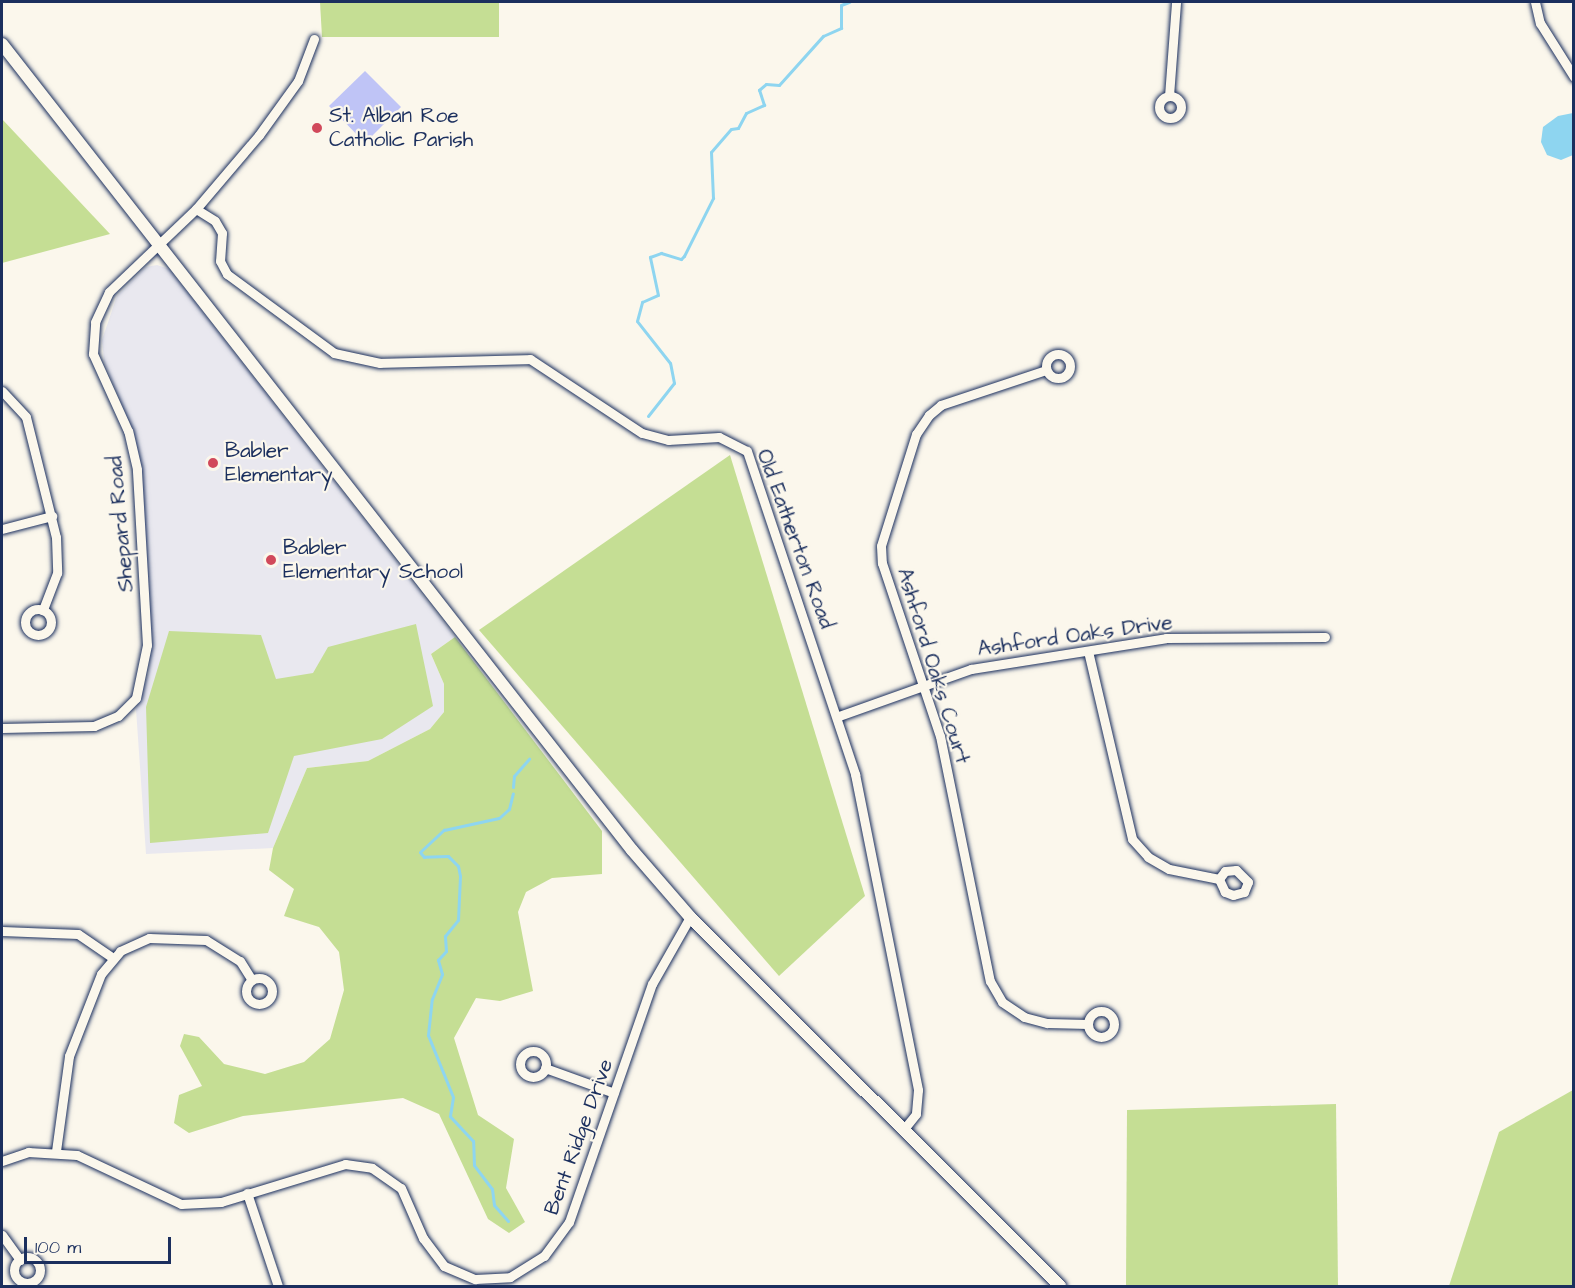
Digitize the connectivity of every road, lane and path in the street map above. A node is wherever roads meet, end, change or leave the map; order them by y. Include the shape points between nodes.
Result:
1 (1176, 2) edge
2 (1535, 2) edge
3 (314, 39) dead end
4 (2, 44) edge
5 (2, 57) edge
6 (14, 62) junction
7 (1574, 77) edge
8 (1169, 96) dead end
9 (196, 209) junction
10 (160, 244) junction
11 (1046, 370) dead end
12 (2, 391) edge
13 (52, 516) junction
14 (2, 529) edge
15 (43, 610) dead end
16 (1325, 637) dead end
17 (1088, 651) junction
18 (924, 684) junction
19 (839, 716) junction
20 (2, 728) edge
21 (1219, 879) dead end
22 (690, 917) junction
23 (2, 931) edge
24 (113, 958) junction
25 (252, 980) dead end
26 (1088, 1024) dead end
27 (545, 1068) dead end
28 (614, 1093) junction
29 (903, 1130) junction
30 (56, 1151) junction
31 (2, 1161) edge
32 (247, 1193) junction
33 (2, 1235) edge
34 (20, 1260) dead end
35 (278, 1287) edge
36 (1060, 1287) edge

1 - 8 street
2 - 7 street via 1540,23
3 - 9 street, Shepard Road via 288,96
4 - 6 main road
5 - 6 main road
6 - 10 main road
9 - 10 street, Shepard Road
9 - 19 street, Old Eatherton Road via 214,221 222,233 220,261 227,274 334,353 380,363 530,359 654,438 708,436 738,444 751,459
10 - 20 street, Shepard Road via 109,292 92,338 93,354 124,419 137,469 146,620 140,685 130,705 110,722 75,729
10 - 22 main road via 593,801
11 - 18 street, Ashford Oaks Court via 940,405 916,434 881,546 882,563
12 - 13 street via 26,417
13 - 14 street
13 - 15 street via 58,561
16 - 17 street, Ashford Oaks Drive via 1166,638
17 - 18 street, Ashford Oaks Drive via 971,669
17 - 21 street via 1132,838 1158,864
18 - 19 street, Ashford Oaks Drive
18 - 26 street, Ashford Oaks Court via 942,746 990,981 1002,1002 1024,1017 1047,1023
19 - 29 street, Old Eatherton Road via 855,774 918,1090 916,1114
22 - 28 street, Bent Ridge Drive via 662,962
22 - 29 main road
23 - 24 street via 78,934
24 - 25 street via 148,938 197,938 230,952
24 - 30 street via 101,974 69,1056
27 - 28 street
28 - 32 street, Bent Ridge Drive via 569,1222 544,1256 510,1277 475,1280 444,1266 423,1238 401,1188 372,1168 335,1166
29 - 36 main road
30 - 31 street, Bent Ridge Drive via 28,1152
30 - 32 street, Bent Ridge Drive via 77,1155 181,1204 207,1204
32 - 35 street
33 - 34 street

